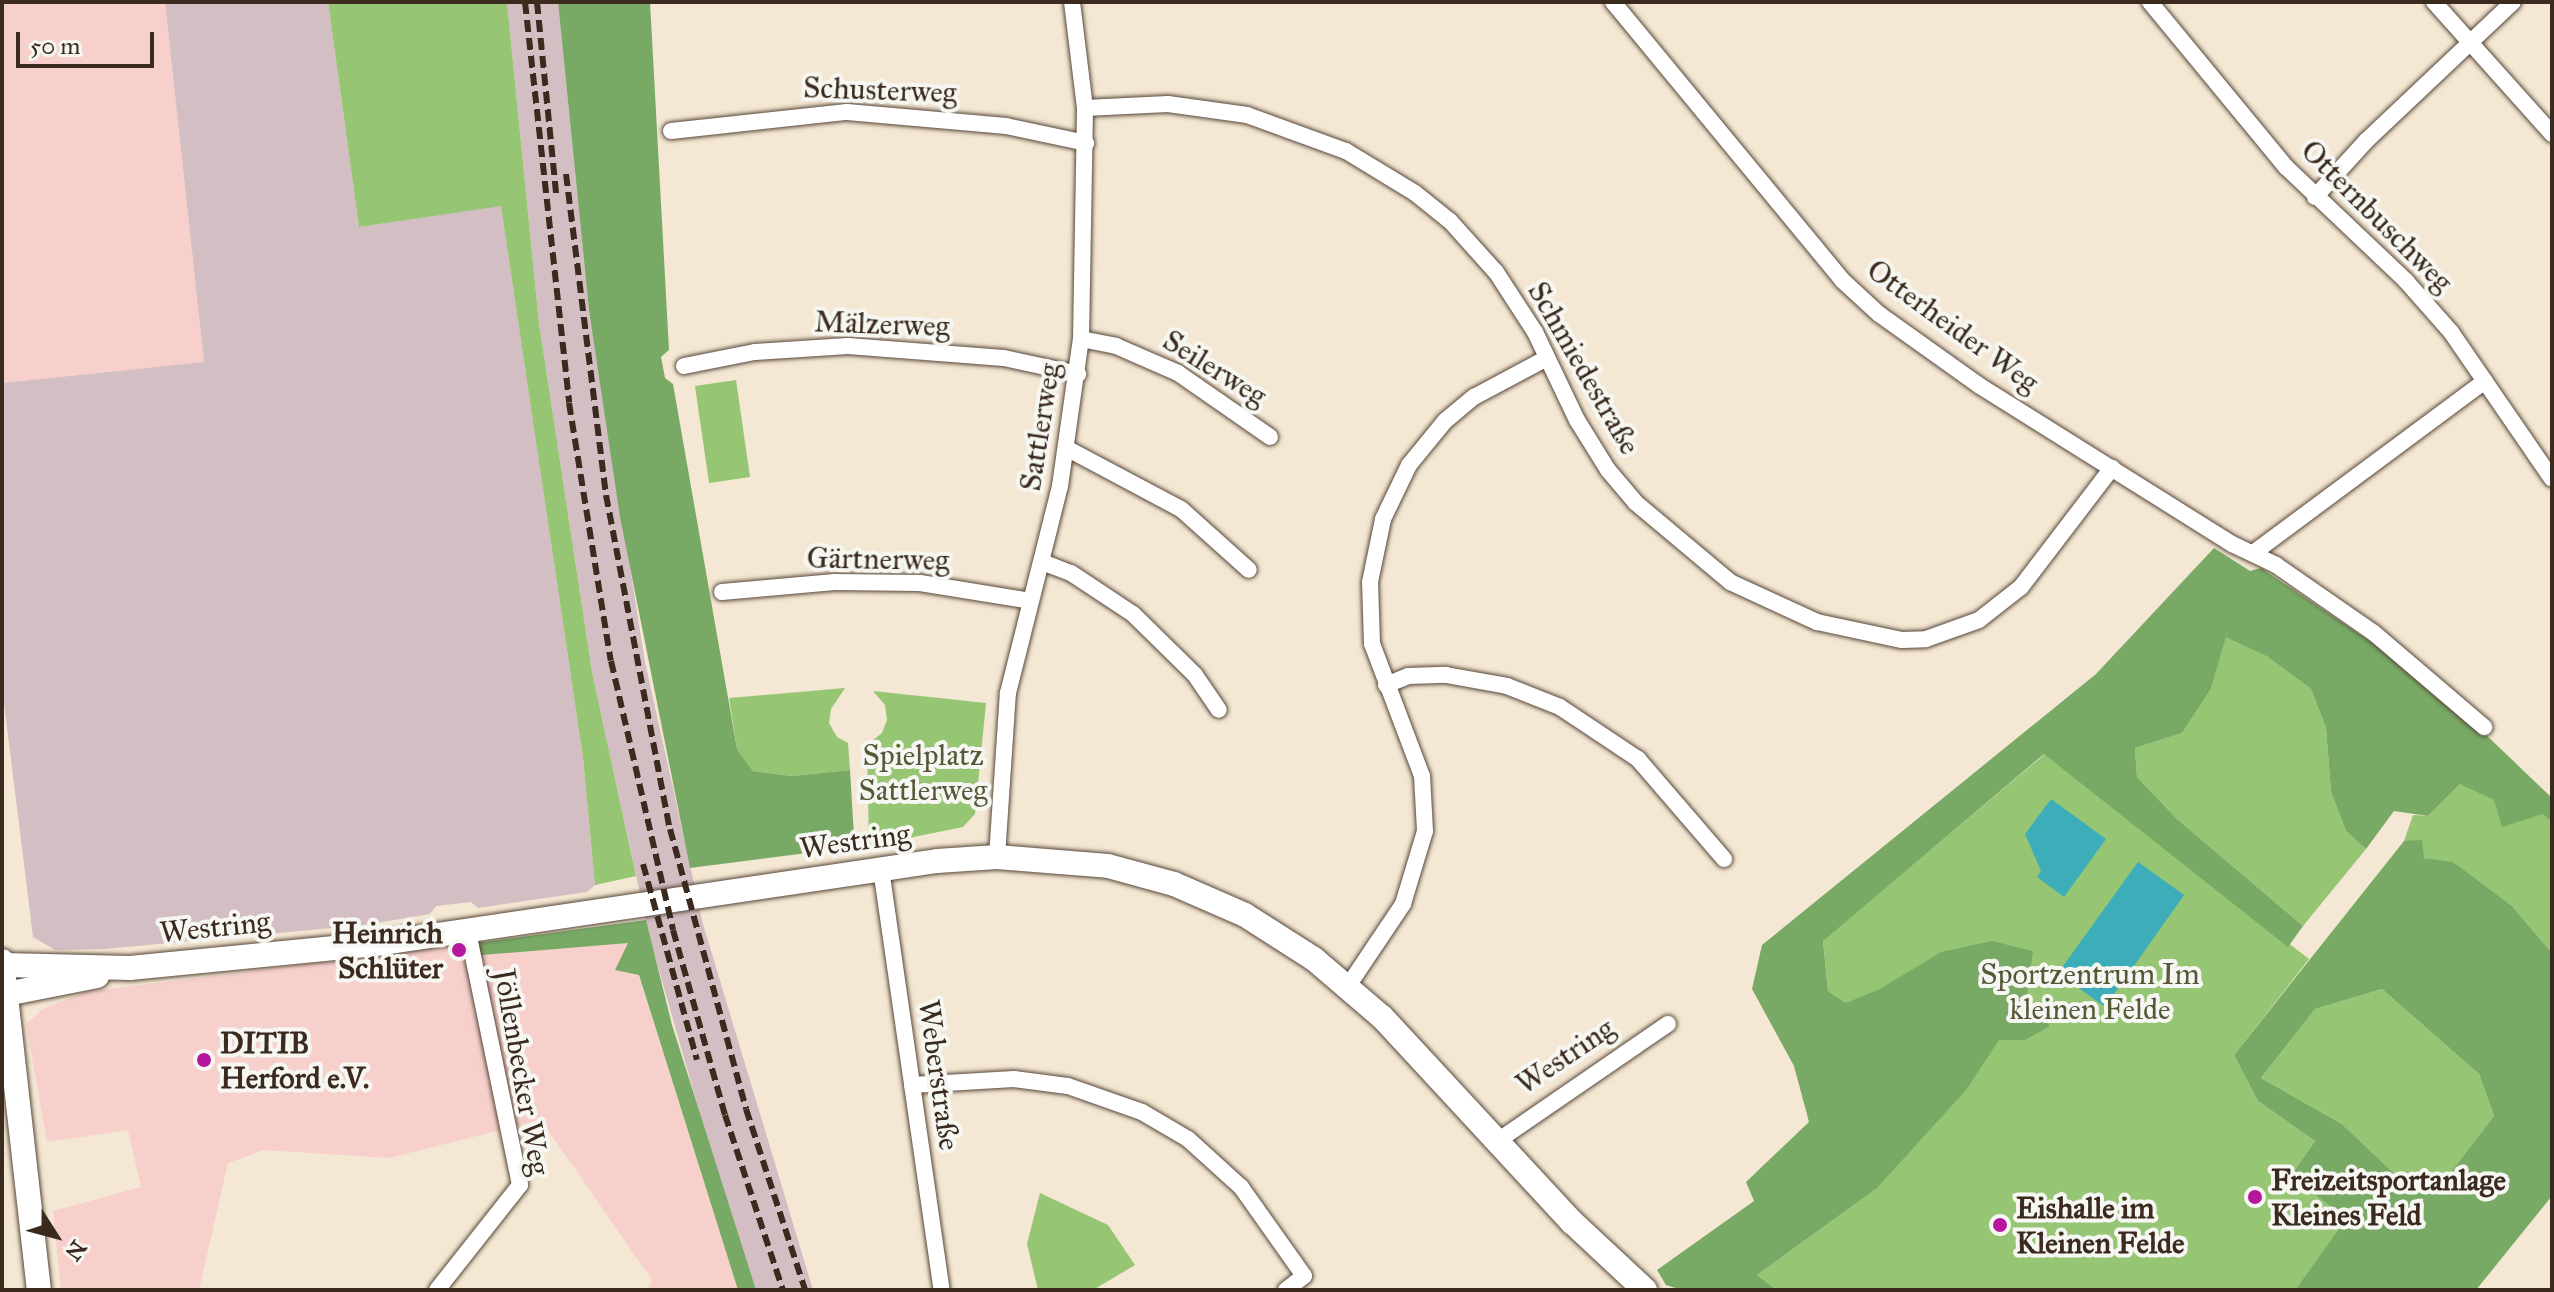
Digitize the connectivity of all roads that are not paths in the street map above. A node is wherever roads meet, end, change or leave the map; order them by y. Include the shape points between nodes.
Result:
1 (1072, 2) edge
2 (1613, 2) edge
3 (2150, 2) edge
4 (2434, 2) edge
5 (2513, 2) edge
6 (2470, 42) junction
7 (1085, 108) junction
8 (671, 131) dead end
9 (2552, 134) edge
10 (1086, 143) junction
11 (2315, 197) junction
12 (1081, 339) junction
13 (1547, 358) junction
14 (684, 366) dead end
15 (1078, 374) junction
16 (2485, 381) junction
17 (1270, 437) dead end
18 (1068, 449) junction
19 (2112, 468) junction
20 (2552, 479) edge
21 (2256, 551) junction
22 (1042, 562) junction
23 (1249, 570) dead end
24 (722, 592) dead end
25 (1031, 601) junction
26 (1386, 685) junction
27 (1219, 710) dead end
28 (2484, 727) dead end
29 (997, 857) junction
30 (1724, 859) dead end
31 (881, 869) junction
32 (468, 931) junction
33 (2, 963) edge
34 (130, 968) junction
35 (1348, 986) junction
36 (6, 994) junction
37 (1668, 1024) dead end
38 (912, 1085) junction
39 (1499, 1140) junction
40 (1572, 1222) junction
41 (39, 1290) edge
42 (437, 1290) edge
43 (942, 1290) edge
44 (1286, 1290) edge
45 (1621, 1290) edge
46 (1645, 1290) edge

1 - 7 street, Sattlerweg
2 - 19 street, Otterheider Weg via 1842,280 1879,314 1980,386
3 - 11 street, Otternbuschweg
4 - 6 street
5 - 6 street
6 - 9 street
6 - 11 street
7 - 10 street, Sattlerweg
7 - 13 street, Schmiedestraße via 1205,107 1300,131 1346,151 1415,193 1474,245 1518,304
8 - 10 street, Schusterweg via 847,112 1006,126
10 - 12 street, Sattlerweg
11 - 16 street, Otternbuschweg via 2406,281
12 - 15 street, Sattlerweg
12 - 17 street, Seilerweg via 1116,346 1178,373
13 - 19 street, Schmiedestraße via 1608,470 1675,540 1730,582 1763,599 1869,636 1926,639 1979,620 2000,606 2021,587
13 - 26 street via 1474,397 1445,421 1396,490 1374,553 1368,609 1372,644
14 - 15 street, Mälzerweg via 755,352 848,346 1004,358
15 - 18 street, Sattlerweg
16 - 20 street, Otternbuschweg
16 - 21 street
18 - 22 street, Sattlerweg
18 - 23 street via 1171,502
19 - 21 street, Otterheider Weg via 2232,544
21 - 28 street, Otterheider Weg via 2374,633
22 - 25 street, Sattlerweg
22 - 27 street via 1071,573 1133,614 1195,675
24 - 25 street, Gärtnerweg via 835,582 920,583
25 - 29 street, Sattlerweg via 1008,693
26 - 30 street via 1408,676 1446,675 1507,686 1560,707 1638,759
26 - 35 street via 1422,776 1425,831 1403,904
29 - 31 street, Westring
29 - 35 street, Westring via 1108,866 1174,884 1277,934
31 - 32 street, Westring
31 - 38 street, Weberstraße
32 - 34 street, Westring
32 - 42 street, Jöllenbecker Weg via 520,1185
33 - 34 street, Westring
33 - 36 street
34 - 36 street, Westring
35 - 39 street, Westring
36 - 41 street
37 - 39 street, Westring
38 - 43 street, Weberstraße
38 - 44 street via 1014,1079 1068,1086 1142,1112 1222,1167 1304,1276
39 - 40 street, Westring
40 - 45 street, Westring
40 - 46 street, Westring

